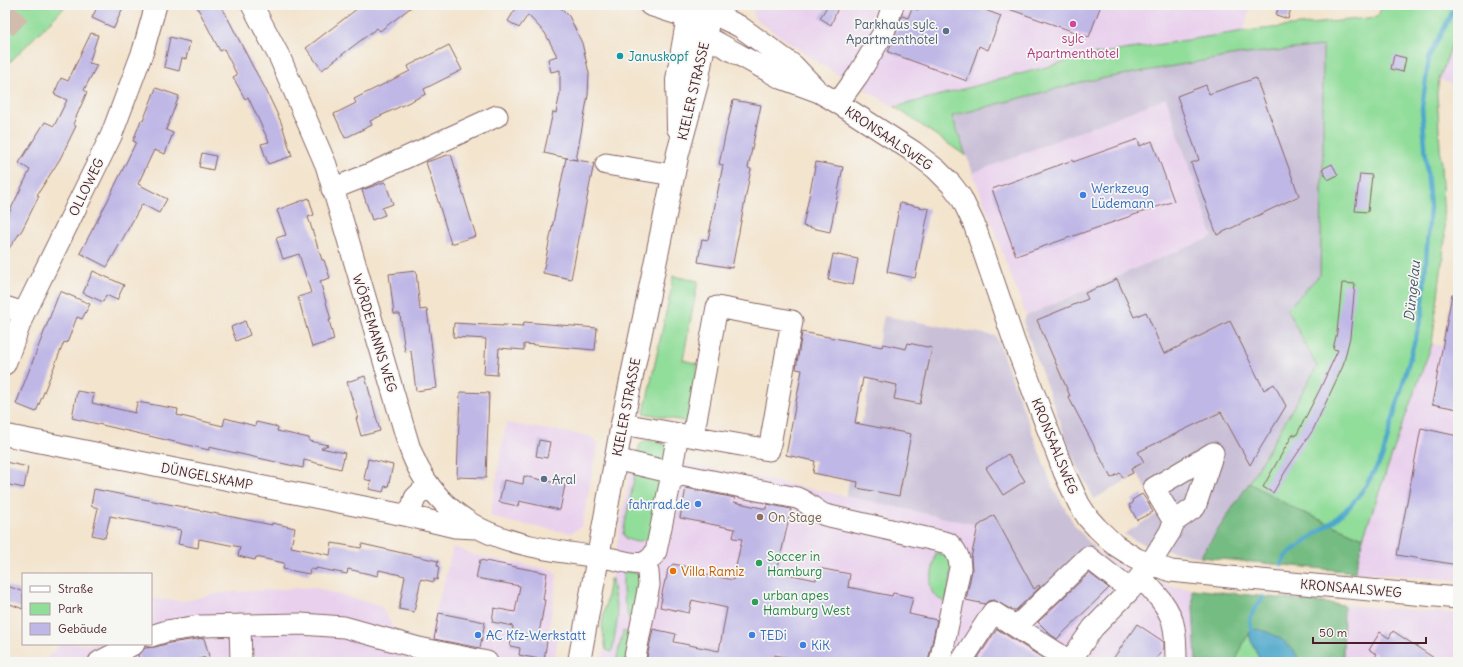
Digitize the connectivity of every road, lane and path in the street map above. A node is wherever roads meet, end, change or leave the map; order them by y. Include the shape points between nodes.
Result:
1 (156, 5) edge
2 (252, 5) edge
3 (650, 5) edge
4 (893, 5) edge
5 (710, 10) edge
6 (688, 11) edge
7 (705, 36) junction
8 (819, 92) junction
9 (838, 103) junction
10 (497, 116) dead end
11 (678, 153) junction
12 (606, 164) dead end
13 (673, 175) junction
14 (332, 188) junction
15 (15, 310) edge
16 (5, 364) edge
17 (622, 424) junction
18 (5, 435) edge
19 (686, 435) junction
20 (615, 459) junction
21 (677, 474) junction
22 (428, 485) junction
23 (409, 516) junction
24 (1174, 522) dead end
25 (478, 528) junction
26 (597, 557) junction
27 (644, 563) junction
28 (1140, 577) junction
29 (1458, 598) edge
30 (240, 625) junction
31 (1018, 626) junction
32 (152, 636) edge
33 (132, 645) edge
34 (99, 662) edge
35 (241, 662) edge
36 (487, 662) edge
37 (579, 662) edge
38 (634, 662) edge
39 (940, 662) edge
40 (961, 662) edge
41 (1070, 662) edge
42 (1176, 662) edge

1 - 15 street, OLLOWEG via 143,51 111,136
2 - 14 street, WÖRDEMANNS WEG via 283,65 326,165
3 - 6 street
4 - 9 street via 884,32
5 - 6 street, KRONSAALSWEG via 695,15
5 - 7 main road, KIELER STRASSE
5 - 8 street, KRONSAALSWEG via 743,28 793,65
6 - 7 street, KRONSAALSWEG via 694,26
6 - 11 main road, KIELER STRASSE via 677,80
7 - 8 street, KRONSAALSWEG via 781,78
7 - 11 main road, KIELER STRASSE via 697,83
8 - 9 street, KRONSAALSWEG
9 - 28 street, KRONSAALSWEG via 914,152 936,169 960,197 974,224 1040,412 1064,472 1088,518 1106,537 1126,552
10 - 14 street via 370,174
11 - 13 main road, KIELER STRASSE
12 - 13 street
13 - 17 main road, KIELER STRASSE
14 - 22 street, WÖRDEMANNS WEG via 409,446 416,466
15 - 16 street, OLLOWEG
17 - 19 street
17 - 20 main road, KIELER STRASSE
18 - 23 street, DÜNGELSKAMP
19 - 19 street via 769,450 792,321 717,307
19 - 21 street
20 - 21 street
20 - 26 main road, KIELER STRASSE
21 - 27 street via 670,484 656,551 651,559
21 - 39 street via 797,498 825,515 931,538 953,547 960,563
22 - 23 street via 415,498
22 - 25 street, WÖRDEMANNS WEG via 452,511
23 - 25 street, DÜNGELSKAMP via 455,527
24 - 28 street
25 - 26 street, WÖRDEMANNS WEG via 508,540
26 - 27 street, WÖRDEMANNS WEG
26 - 37 main road, KIELER STRASSE
27 - 38 street via 650,584
28 - 29 street, KRONSAALSWEG via 1172,571
28 - 31 street via 1088,557
28 - 41 street via 1093,628
28 - 42 street via 1161,600 1169,614 1174,627
30 - 32 street via 201,626
30 - 35 street
30 - 36 street via 301,624 344,627 419,648
31 - 40 street via 993,612
31 - 41 street
33 - 34 street

